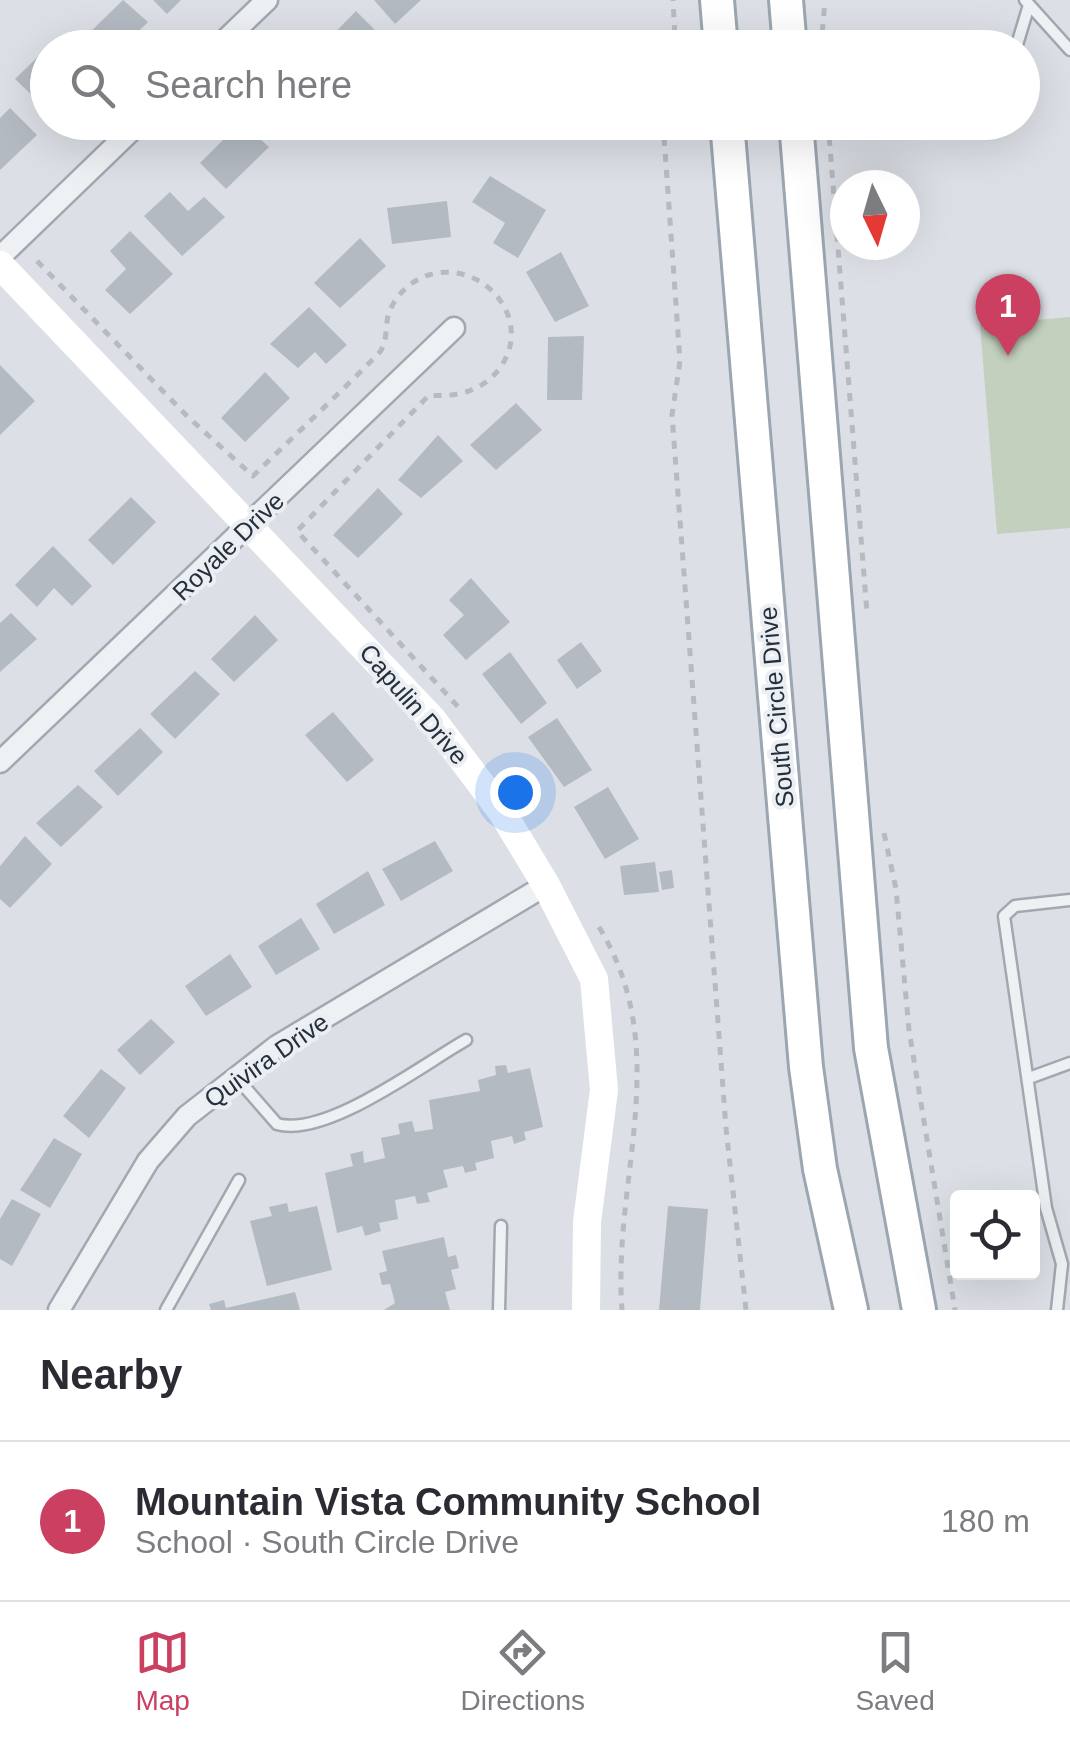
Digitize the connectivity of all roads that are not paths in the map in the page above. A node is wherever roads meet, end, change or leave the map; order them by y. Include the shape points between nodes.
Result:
1 (266, 0) edge
2 (717, 0) edge
3 (786, 0) edge
4 (1027, 2) edge
5 (235, 30) edge
6 (720, 30) edge
7 (788, 30) edge
8 (1020, 30) edge
9 (1070, 50) edge
10 (121, 140) edge
11 (729, 140) edge
12 (797, 140) edge
13 (0, 257) edge
14 (0, 265) edge
15 (454, 328) dead end
16 (249, 526) junction
17 (0, 762) edge
18 (546, 886) junction
19 (1070, 900) edge
20 (466, 1040) dead end
21 (1070, 1063) edge
22 (236, 1076) junction
23 (1028, 1078) junction
24 (239, 1180) dead end
25 (500, 1226) dead end
26 (1066, 1263) edge
27 (848, 1299) edge
28 (60, 1310) edge
29 (166, 1310) edge
30 (499, 1310) edge
31 (586, 1310) edge
32 (919, 1310) edge
33 (1057, 1310) edge

1 - 5 street
2 - 6 main road
3 - 7 main road
4 - 8 lane
4 - 9 lane
10 - 13 street
11 - 27 main road, South Circle Drive via 806,1068
12 - 32 main road via 871,1048
14 - 16 street, Capulin Drive
15 - 16 street, Royale Drive
16 - 17 street, Royale Drive
16 - 18 street, Capulin Drive via 432,719 502,812
18 - 22 street, Quivira Drive
18 - 31 street, Capulin Drive via 594,979 604,1090 587,1222
19 - 23 lane via 1015,906 1004,916
20 - 22 lane via 304,1127 277,1124
21 - 23 lane
22 - 28 street, Quivira Drive via 187,1116 148,1161
23 - 26 lane via 1046,1208
24 - 29 lane
25 - 30 lane
26 - 33 lane

